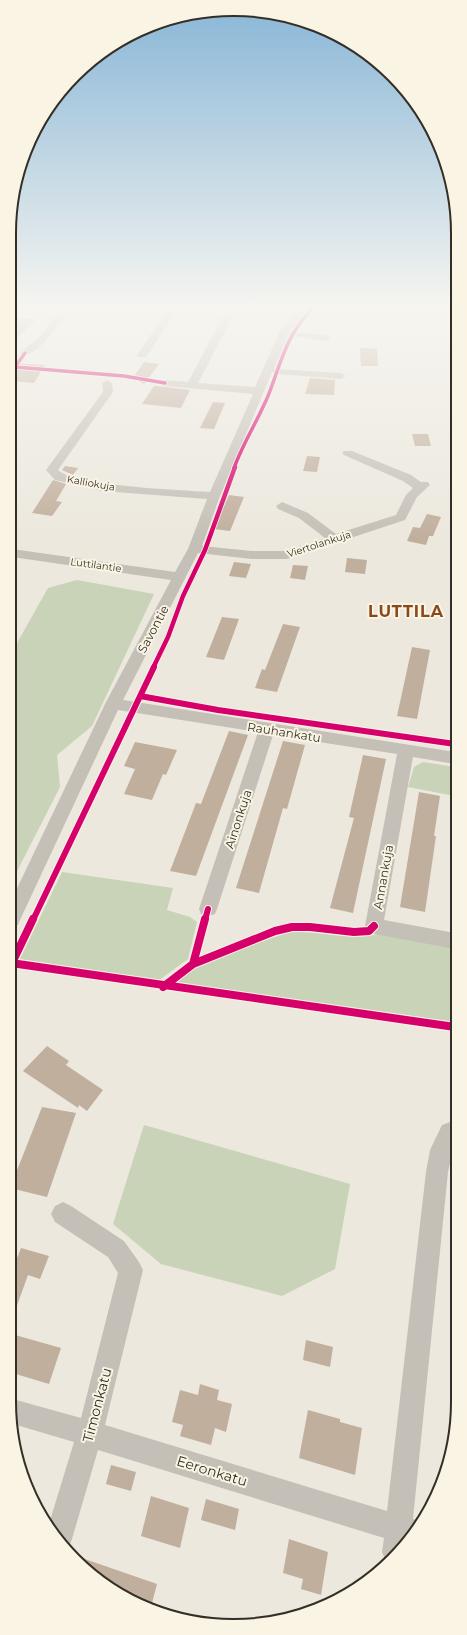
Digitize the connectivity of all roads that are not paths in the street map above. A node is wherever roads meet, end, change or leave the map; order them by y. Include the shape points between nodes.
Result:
1 (107, 385) edge
2 (195, 385) edge
3 (263, 385) edge
4 (260, 391) junction
5 (348, 453) dead end
6 (214, 496) junction
7 (282, 506) dead end
8 (334, 539) junction
9 (194, 548) junction
10 (16, 554) edge
11 (180, 577) junction
12 (113, 704) junction
13 (267, 730) junction
14 (406, 750) junction
15 (451, 757) edge
16 (16, 909) edge
17 (208, 909) dead end
18 (451, 940) edge
19 (451, 1132) edge
20 (62, 1214) dead end
21 (16, 1411) edge
22 (90, 1433) junction
23 (60, 1532) edge
24 (403, 1538) edge

1 - 6 street, Kalliokuja via 108,392 52,470 59,477 102,486
2 - 4 street
3 - 4 street, Savontie
4 - 6 street, Savontie
5 - 8 street, Viertolankuja via 423,486 412,495 401,517
6 - 9 street, Savontie
7 - 8 street via 305,515
8 - 9 street, Viertolankuja via 287,555 273,556
9 - 11 street, Savontie
10 - 11 street, Luttilantie
11 - 12 street, Savontie
12 - 13 street, Rauhankatu
12 - 16 street, Savontie
13 - 14 street, Rauhankatu
13 - 17 street, Ainonkuja
14 - 15 street, Rauhankatu
14 - 18 street, Annankuja via 374,926
19 - 24 street via 441,1150 437,1172
20 - 22 street, Timonkatu via 116,1249 131,1270
21 - 22 street, Eeronkatu
22 - 23 street, Timonkatu
22 - 24 street, Eeronkatu

